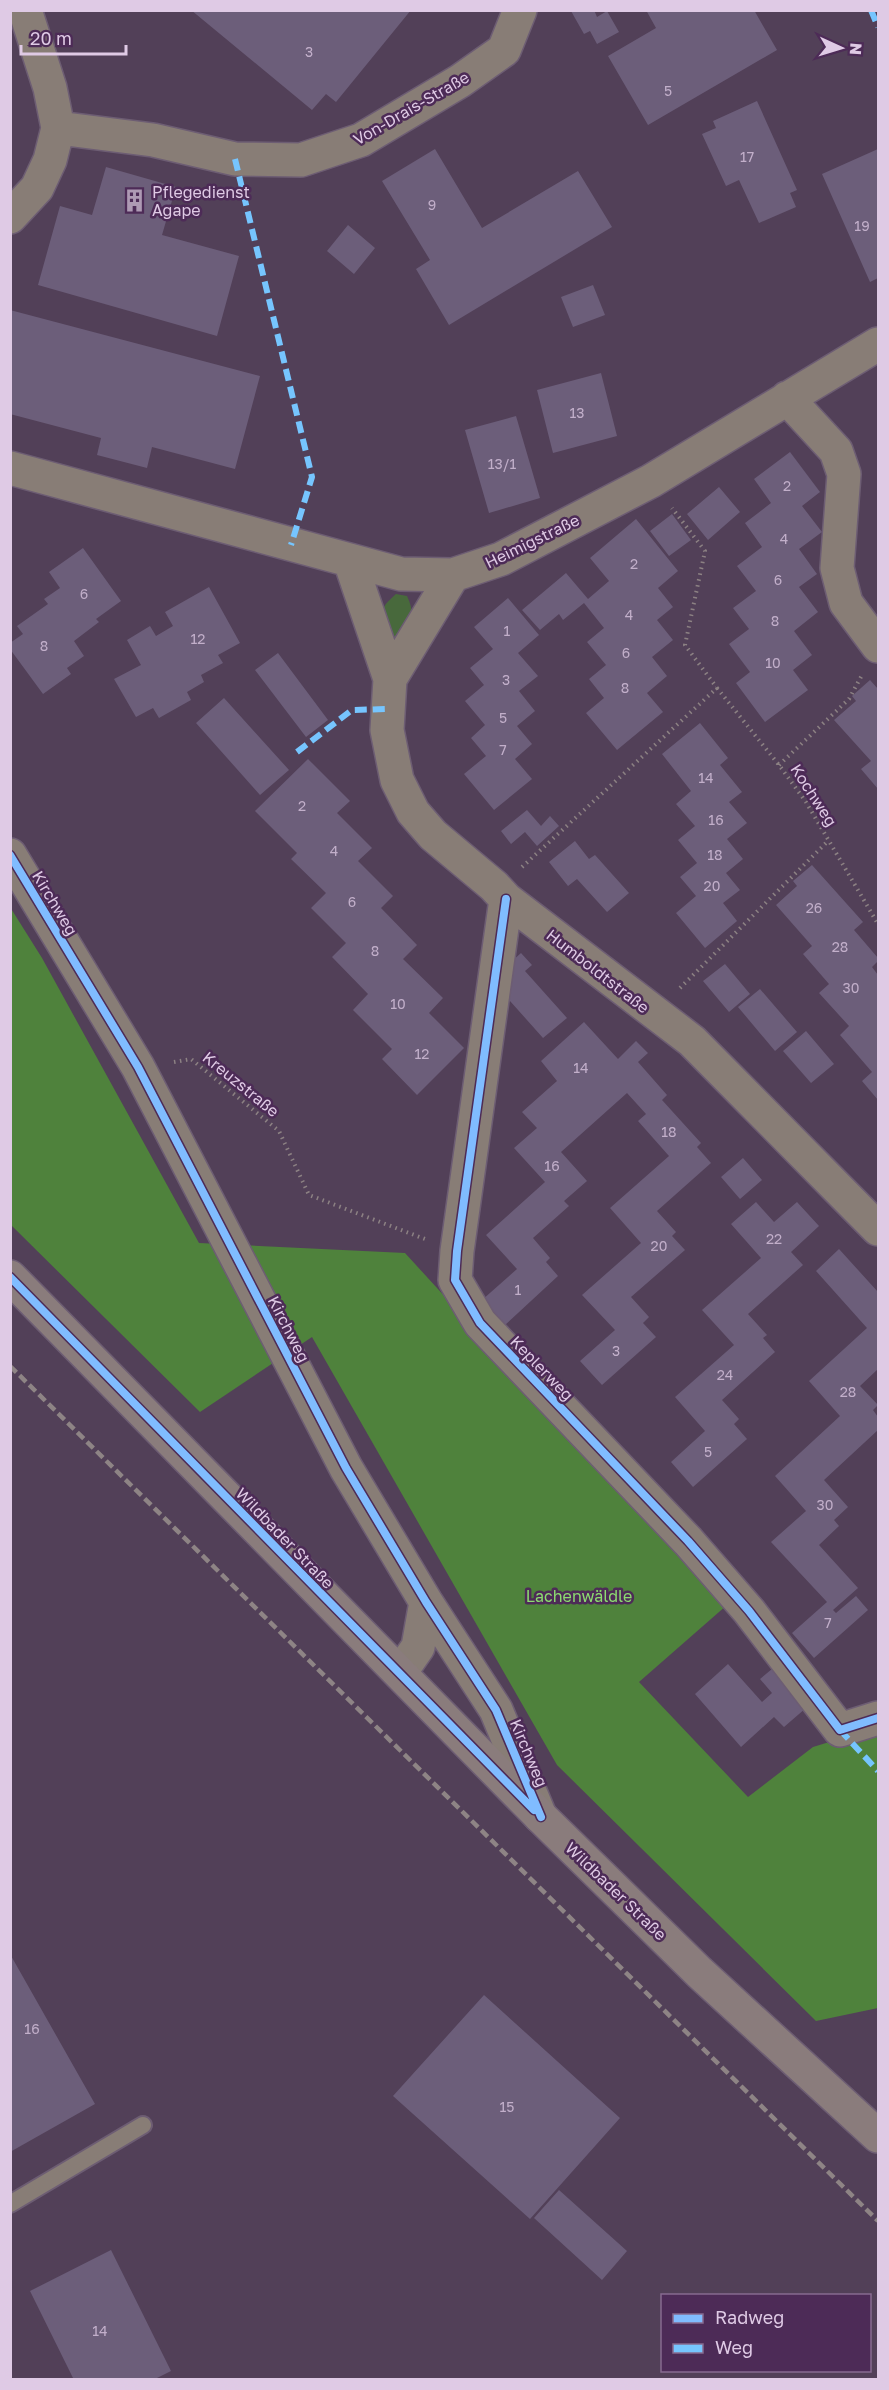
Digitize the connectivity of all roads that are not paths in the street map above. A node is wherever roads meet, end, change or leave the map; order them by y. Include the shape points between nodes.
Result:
1 (25, 10) edge
2 (520, 10) edge
3 (58, 128) junction
4 (10, 217) edge
5 (879, 344) edge
6 (787, 398) junction
7 (10, 468) edge
8 (350, 561) junction
9 (453, 576) junction
10 (879, 646) edge
11 (390, 679) junction
12 (10, 855) edge
13 (501, 894) junction
14 (879, 1229) edge
15 (10, 1277) edge
16 (426, 1602) junction
17 (400, 1673) junction
18 (879, 1718) edge
19 (541, 1817) junction
20 (143, 2125) dead end
21 (879, 2136) edge
22 (10, 2204) edge

1 - 3 street via 50,88
2 - 3 street, Von-Drais-Straße via 504,50 460,81 361,140 301,160 235,159 153,140
3 - 4 street via 50,160 37,188
5 - 6 street, Heimigstraße
6 - 9 street, Heimigstraße via 651,481 501,559
6 - 10 street via 836,451 842,466 837,568 846,603
7 - 8 street, Heimigstraße
8 - 9 street, Heimigstraße via 401,574
8 - 11 street, Humboldtstraße
9 - 11 street, Humboldtstraße
11 - 13 street, Humboldtstraße via 387,730 397,780 413,812
12 - 16 street, Kirchweg via 138,1067 346,1468
13 - 14 street, Humboldtstraße via 692,1041
13 - 18 street, Keplerweg via 455,1280 480,1323 688,1541 749,1611 840,1730
15 - 17 main road, Wildbader Straße
16 - 17 street via 418,1647
16 - 19 street, Kirchweg via 496,1710
17 - 19 main road, Wildbader Straße
19 - 21 main road, Wildbader Straße via 699,1972
20 - 22 lane

